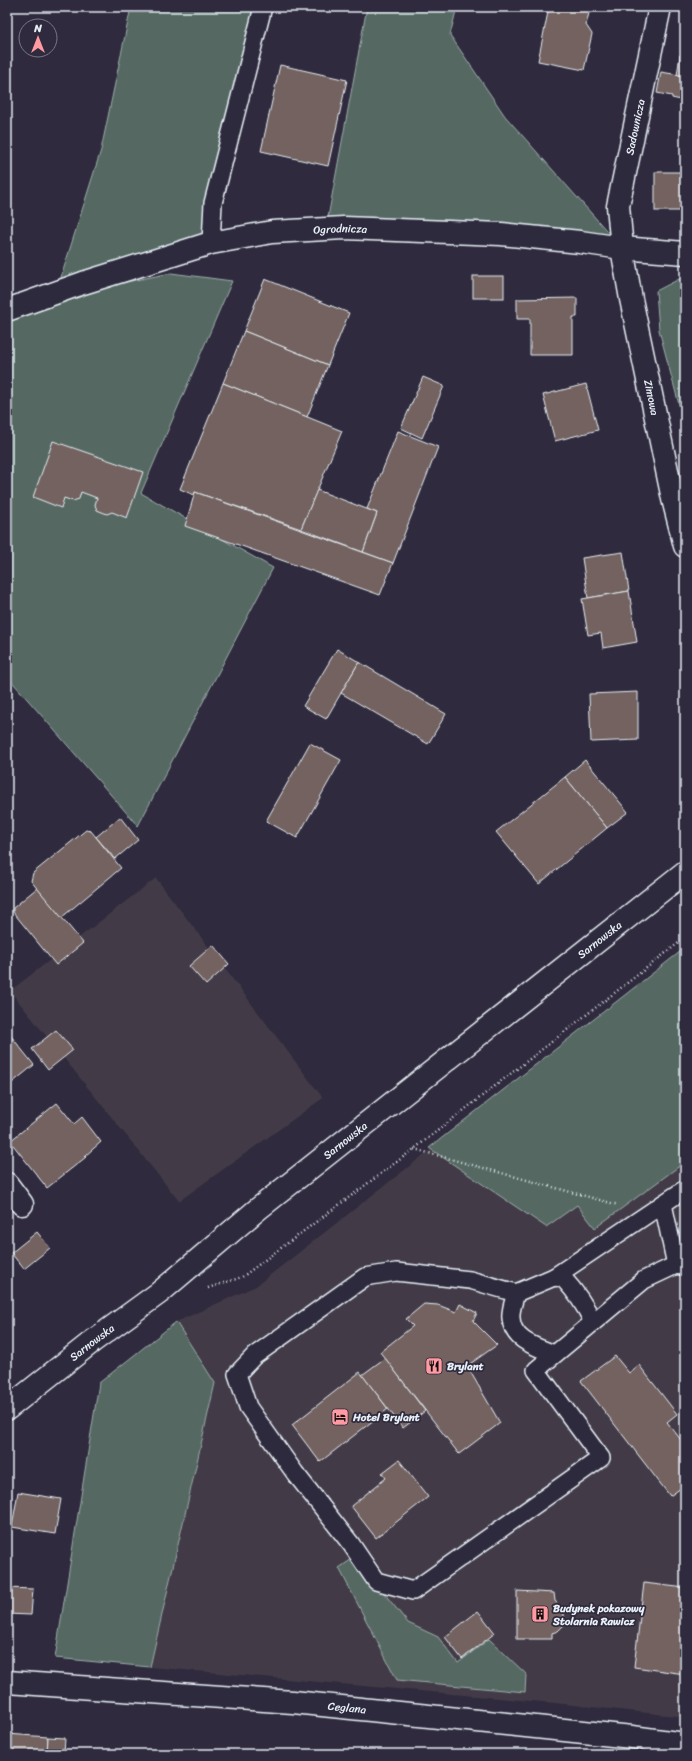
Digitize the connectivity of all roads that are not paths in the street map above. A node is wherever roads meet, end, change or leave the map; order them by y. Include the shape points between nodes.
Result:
1 (263, 7) edge
2 (660, 7) edge
3 (211, 243) junction
4 (622, 248) junction
5 (685, 253) edge
6 (7, 310) edge
7 (685, 546) edge
8 (685, 872) edge
9 (7, 1184) edge
10 (685, 1189) edge
11 (22, 1204) dead end
12 (656, 1209) junction
13 (682, 1269) edge
14 (554, 1278) junction
15 (516, 1293) junction
16 (593, 1322) junction
17 (554, 1354) junction
18 (7, 1409) edge
19 (7, 1682) edge
20 (685, 1744) edge

1 - 3 lane via 213,203
2 - 4 street, Sadownicza via 618,206
3 - 4 street, Ogrodnicza via 272,232 344,228 501,234
3 - 6 street, Ogrodnicza
4 - 5 street, Ogrodnicza
4 - 7 street, Zimowa via 673,499
8 - 18 street, Sarnowska via 258,1209 159,1293
9 - 11 street
10 - 12 lane
12 - 13 lane
12 - 14 lane
13 - 16 lane via 644,1280
14 - 15 lane
14 - 16 lane via 562,1278 573,1289
15 - 17 lane via 511,1319 515,1330 520,1338 531,1345
15 - 17 lane via 470,1280 396,1272 365,1278 254,1356 237,1374 248,1407 376,1581 414,1591 601,1458 536,1370
16 - 17 lane
19 - 20 street, Ceglana via 293,1702

